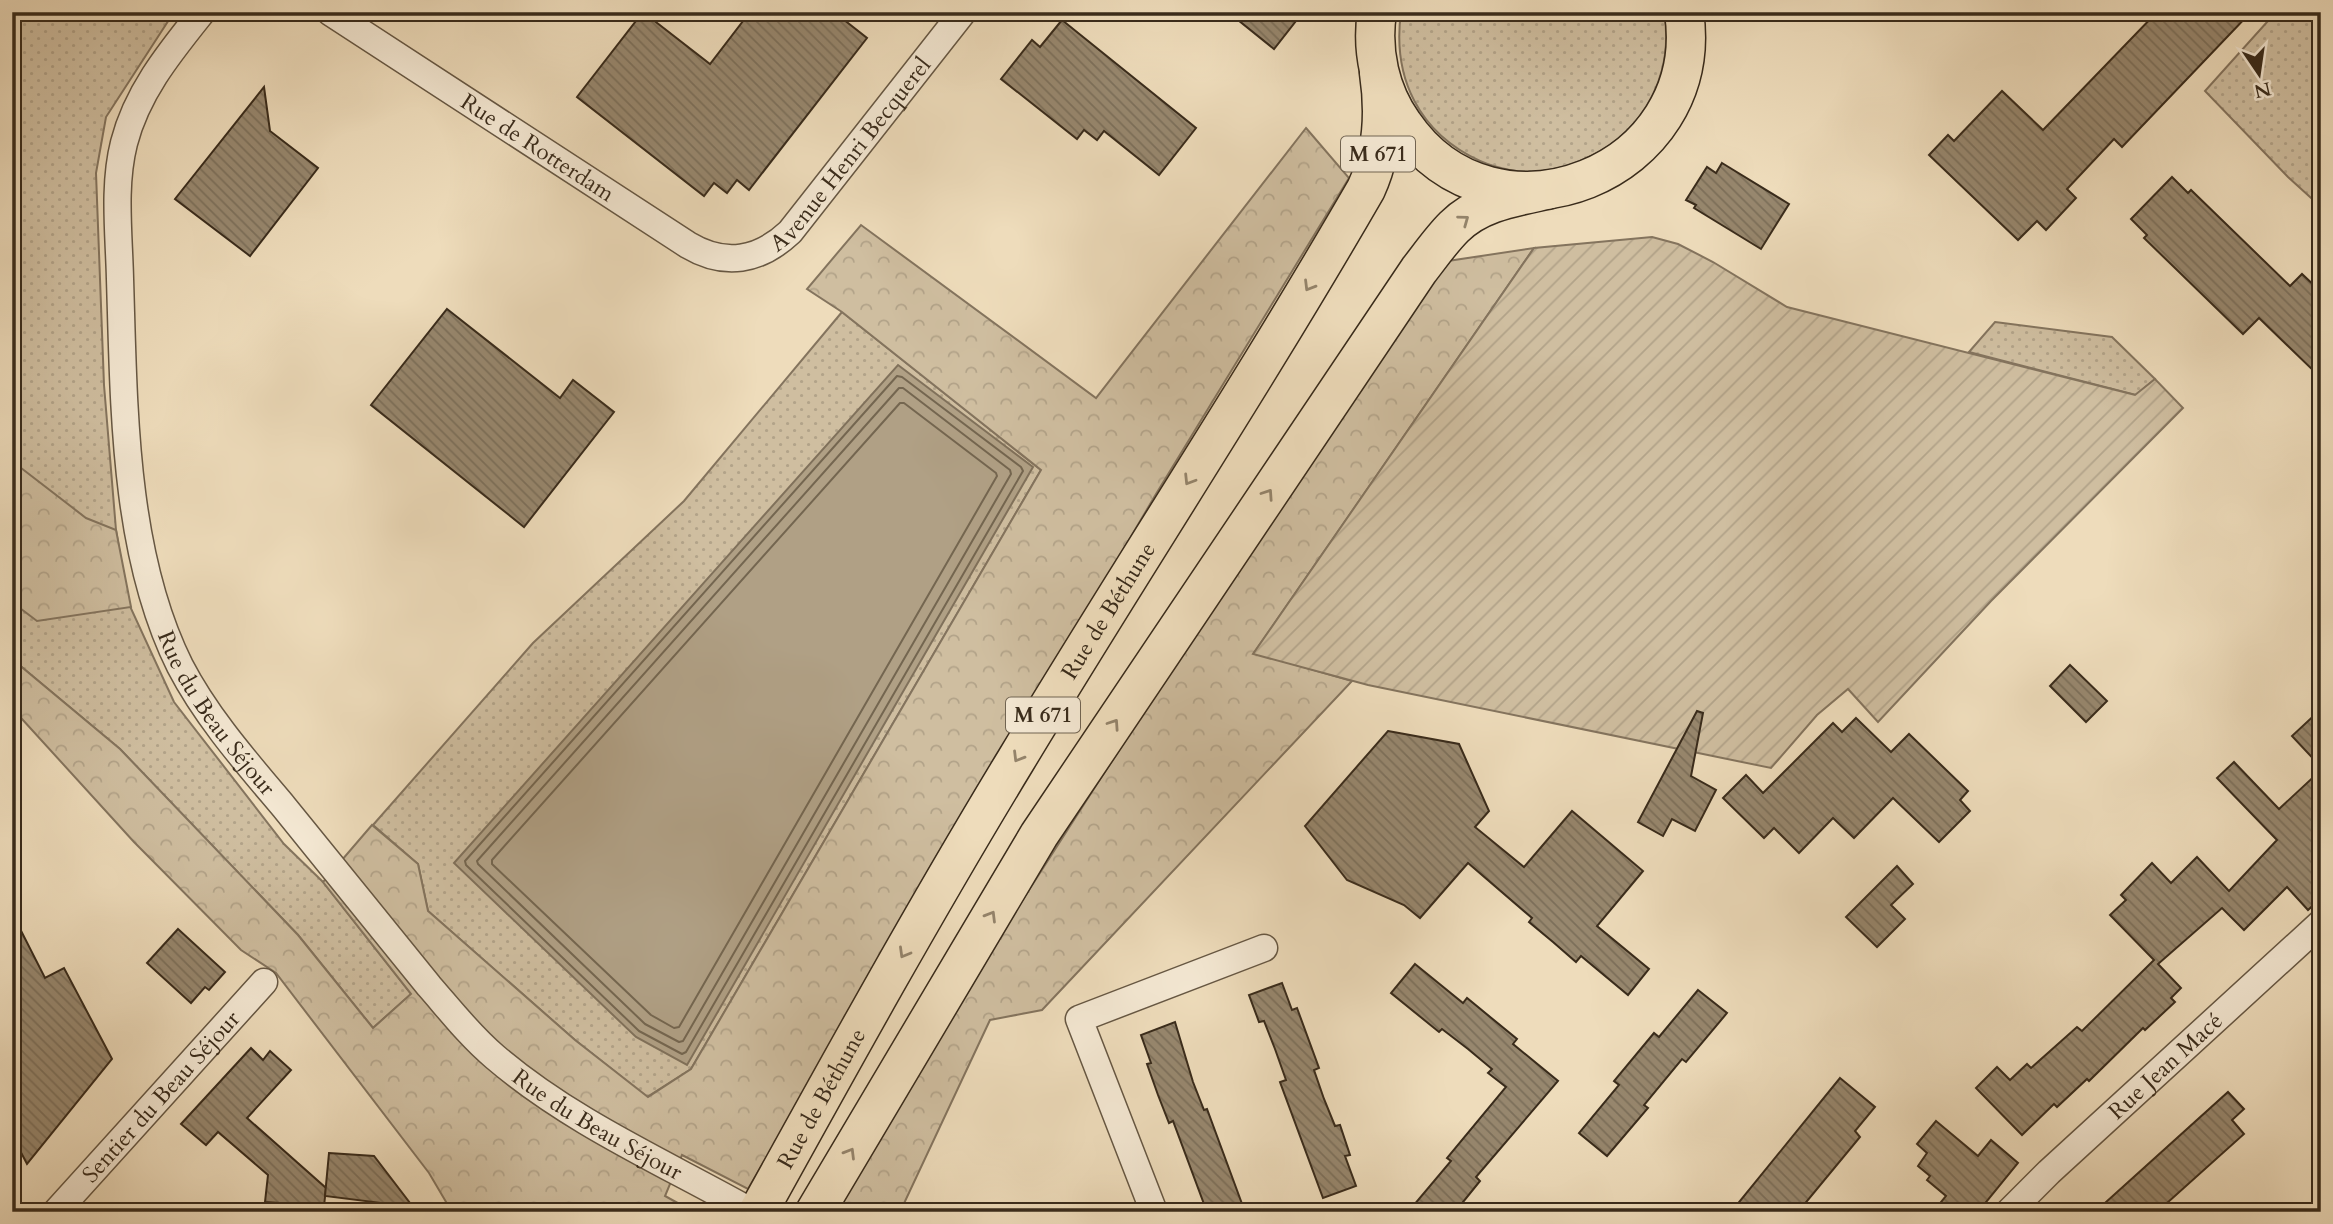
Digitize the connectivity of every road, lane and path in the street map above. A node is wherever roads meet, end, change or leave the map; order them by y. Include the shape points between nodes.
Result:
1 (202, 12) edge
2 (330, 12) edge
3 (963, 12) edge
4 (1377, 12) edge
5 (1684, 12) edge
6 (1379, 73) junction
7 (1546, 190) junction
8 (756, 255) joint
9 (2321, 923) edge
10 (1264, 948) dead end
11 (264, 982) dead end
12 (56, 1212) edge
13 (752, 1212) edge
14 (758, 1212) edge
15 (815, 1212) edge
16 (1154, 1212) edge
17 (2009, 1212) edge

1 - 13 street, Rue du Beau Séjour via 140,97 124,140 118,183 122,341 135,517 150,587 180,666 216,723 436,994 484,1046 567,1109
2 - 8 street, Rue de Rotterdam via 694,248 732,259
3 - 8 street, Avenue Henri Becquerel via 790,232
4 - 6 main road
5 - 7 main road via 1683,65 1676,91 1658,125 1627,157 1602,173
6 - 7 main road via 1406,130 1441,163 1499,188
6 -> 14 main road, Rue de Béthune / M 671 via 1383,98 1380,145 1366,189 1014,762
15 -> 7 main road, M 671 via 1040,835 1419,270 1468,216 1488,204
9 - 17 street, Rue Jean Macé
10 - 16 street via 1079,1019
11 - 12 street, Sentier du Beau Séjour

